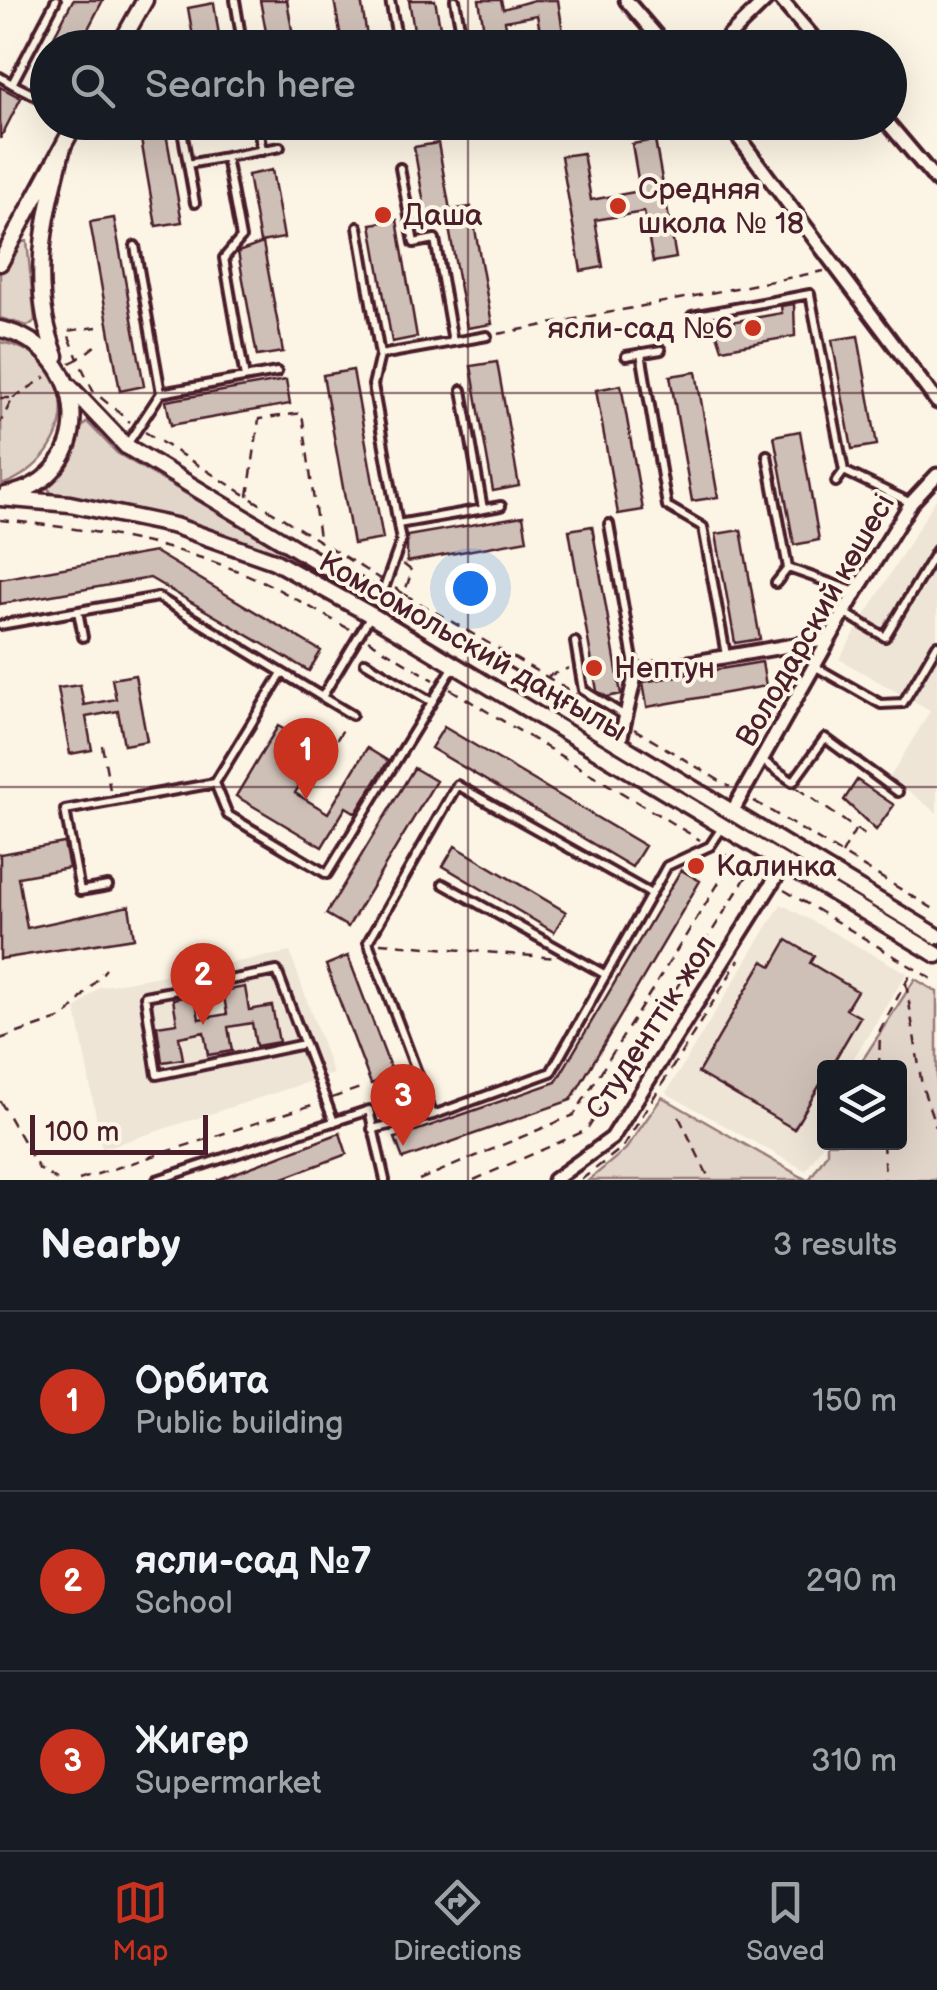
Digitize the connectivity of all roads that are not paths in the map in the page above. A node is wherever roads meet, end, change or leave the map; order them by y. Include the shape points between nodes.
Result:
1 (56, 0) edge
2 (146, 0) edge
3 (235, 0) edge
4 (390, 0) edge
5 (455, 0) edge
6 (626, 0) edge
7 (766, 0) edge
8 (781, 0) edge
9 (40, 30) edge
10 (128, 30) edge
11 (241, 30) edge
12 (396, 30) edge
13 (461, 30) edge
14 (652, 30) edge
15 (735, 30) edge
16 (807, 30) edge
17 (30, 50) edge
18 (0, 77) edge
19 (12, 84) junction
20 (30, 93) edge
21 (67, 140) edge
22 (184, 140) edge
23 (260, 140) edge
24 (741, 140) edge
25 (902, 140) edge
26 (63, 147) junction
27 (280, 147) dead end
28 (262, 150) junction
29 (226, 157) junction
30 (188, 164) junction
31 (400, 168) dead end
32 (937, 181) edge
33 (195, 203) dead end
34 (358, 227) dead end
35 (135, 246) dead end
36 (0, 262) edge
37 (692, 316) dead end
38 (0, 329) edge
39 (487, 336) road end
40 (453, 342) junction
41 (660, 350) dead end
42 (641, 353) junction
43 (380, 354) junction
44 (626, 356) dead end
45 (61, 368) junction
46 (277, 372) dead end
47 (245, 378) junction
48 (69, 386) junction
49 (462, 390) dead end
50 (160, 392) junction
51 (937, 402) edge
52 (126, 446) junction
53 (768, 455) dead end
54 (844, 472) junction
55 (937, 475) edge
56 (836, 482) dead end
57 (0, 497) edge
58 (911, 504) junction
59 (501, 506) dead end
60 (483, 509) junction
61 (398, 524) junction
62 (609, 524) dead end
63 (937, 550) edge
64 (788, 568) junction
65 (776, 583) dead end
66 (856, 592) junction
67 (380, 600) junction
68 (78, 611) junction
69 (844, 612) junction
70 (371, 615) junction
71 (0, 625) edge
72 (83, 636) dead end
73 (829, 639) junction
74 (574, 642) dead end
75 (937, 645) edge
76 (726, 655) junction
77 (365, 662) dead end
78 (454, 665) junction
79 (814, 666) junction
80 (636, 672) junction
81 (282, 673) junction
82 (322, 696) junction
83 (432, 702) junction
84 (352, 715) road end
85 (628, 721) junction
86 (616, 752) junction
87 (762, 760) junction
88 (216, 783) junction
89 (898, 792) dead end
90 (732, 812) junction
91 (722, 827) junction
92 (785, 863) junction
93 (444, 884) dead end
94 (108, 886) dead end
95 (652, 894) junction
96 (890, 907) junction
97 (881, 921) junction
98 (937, 936) edge
99 (937, 955) edge
100 (606, 975) junction
101 (304, 1044) junction
102 (433, 1114) junction
103 (334, 1122) junction
104 (372, 1130) junction
105 (157, 1180) edge
106 (384, 1180) edge
107 (554, 1180) edge

1 - 9 lane
2 - 10 street
3 - 11 lane
4 - 12 lane
5 - 13 lane
6 - 14 street
7 - 15 street
8 - 16 street
17 - 19 lane
18 - 19 lane
19 - 20 lane
21 - 26 street
22 - 30 lane
23 - 28 lane
24 - 51 street
25 - 32 street
26 - 36 street
26 - 45 street via 38,265
27 - 28 lane
28 - 29 lane
29 - 30 lane
29 - 47 lane via 241,238 224,258
30 - 33 lane
31 - 40 lane via 414,243 435,239
34 - 43 lane
35 - 50 lane
37 - 54 lane via 810,294
38 - 45 street via 26,336
39 - 40 lane
40 - 43 lane
41 - 42 lane
42 - 44 lane
42 - 76 lane via 668,506 703,527
43 - 61 lane via 373,385
45 - 48 street
46 - 47 lane
47 - 50 lane
48 - 52 street, Комсомольский даңғылы
48 - 57 street via 72,419 64,451 35,484
49 - 60 lane
50 - 52 lane
52 - 67 street, Комсомольский даңғылы
53 - 64 lane
54 - 56 lane
54 - 58 lane
55 - 58 street, Володарский көшесі
57 - 70 street, Комсомольский даңғылы via 175,526 274,561
58 - 66 street, Володарский көшесі
59 - 60 lane
60 - 61 lane
61 - 67 lane via 401,541
62 - 80 lane
63 - 69 lane via 885,636
64 - 65 lane
64 - 66 lane
66 - 69 street, Володарский көшесі
67 - 86 street, Комсомольский даңғылы
68 - 71 lane
68 - 72 lane
68 - 81 lane via 158,597
69 - 73 street, Володарский көшесі
70 - 78 street, Комсомольский даңғылы
70 - 82 lane
73 - 76 street
73 - 79 street, Володарский көшесі
74 - 85 lane via 582,690
75 - 79 lane via 902,702 881,704
76 - 80 street
77 - 83 lane
78 - 83 lane
78 - 86 street, Комсомольский даңғылы
79 - 87 street, Володарский көшесі
80 - 85 street
81 - 82 lane
81 - 88 lane
82 - 84 lane
83 - 88 lane via 327,874 228,815
85 - 86 street
86 - 90 street, Комсомольский даңғылы
86 - 91 street, Комсомольский даңғылы
87 - 89 lane via 793,782 825,738
87 - 90 street, Володарский көшесі
88 - 94 lane via 65,810 80,891
90 - 96 street, Комсомольский даңғылы
91 - 92 street, Комсомольский даңғылы
91 - 95 lane via 710,846 667,866
92 - 97 street, Комсомольский даңғылы
92 - 107 street, Студенттік жол via 612,1138
93 - 100 lane
95 - 100 lane
95 - 102 lane via 456,785 368,942
96 - 97 street
96 - 98 street, Комсомольский даңғылы
97 - 99 street, Комсомольский даңғылы
100 - 102 lane via 552,1072
101 - 101 lane via 277,971 146,996 157,1075
101 - 103 lane
102 - 104 lane
103 - 104 lane via 369,1110
103 - 105 lane
104 - 106 lane

